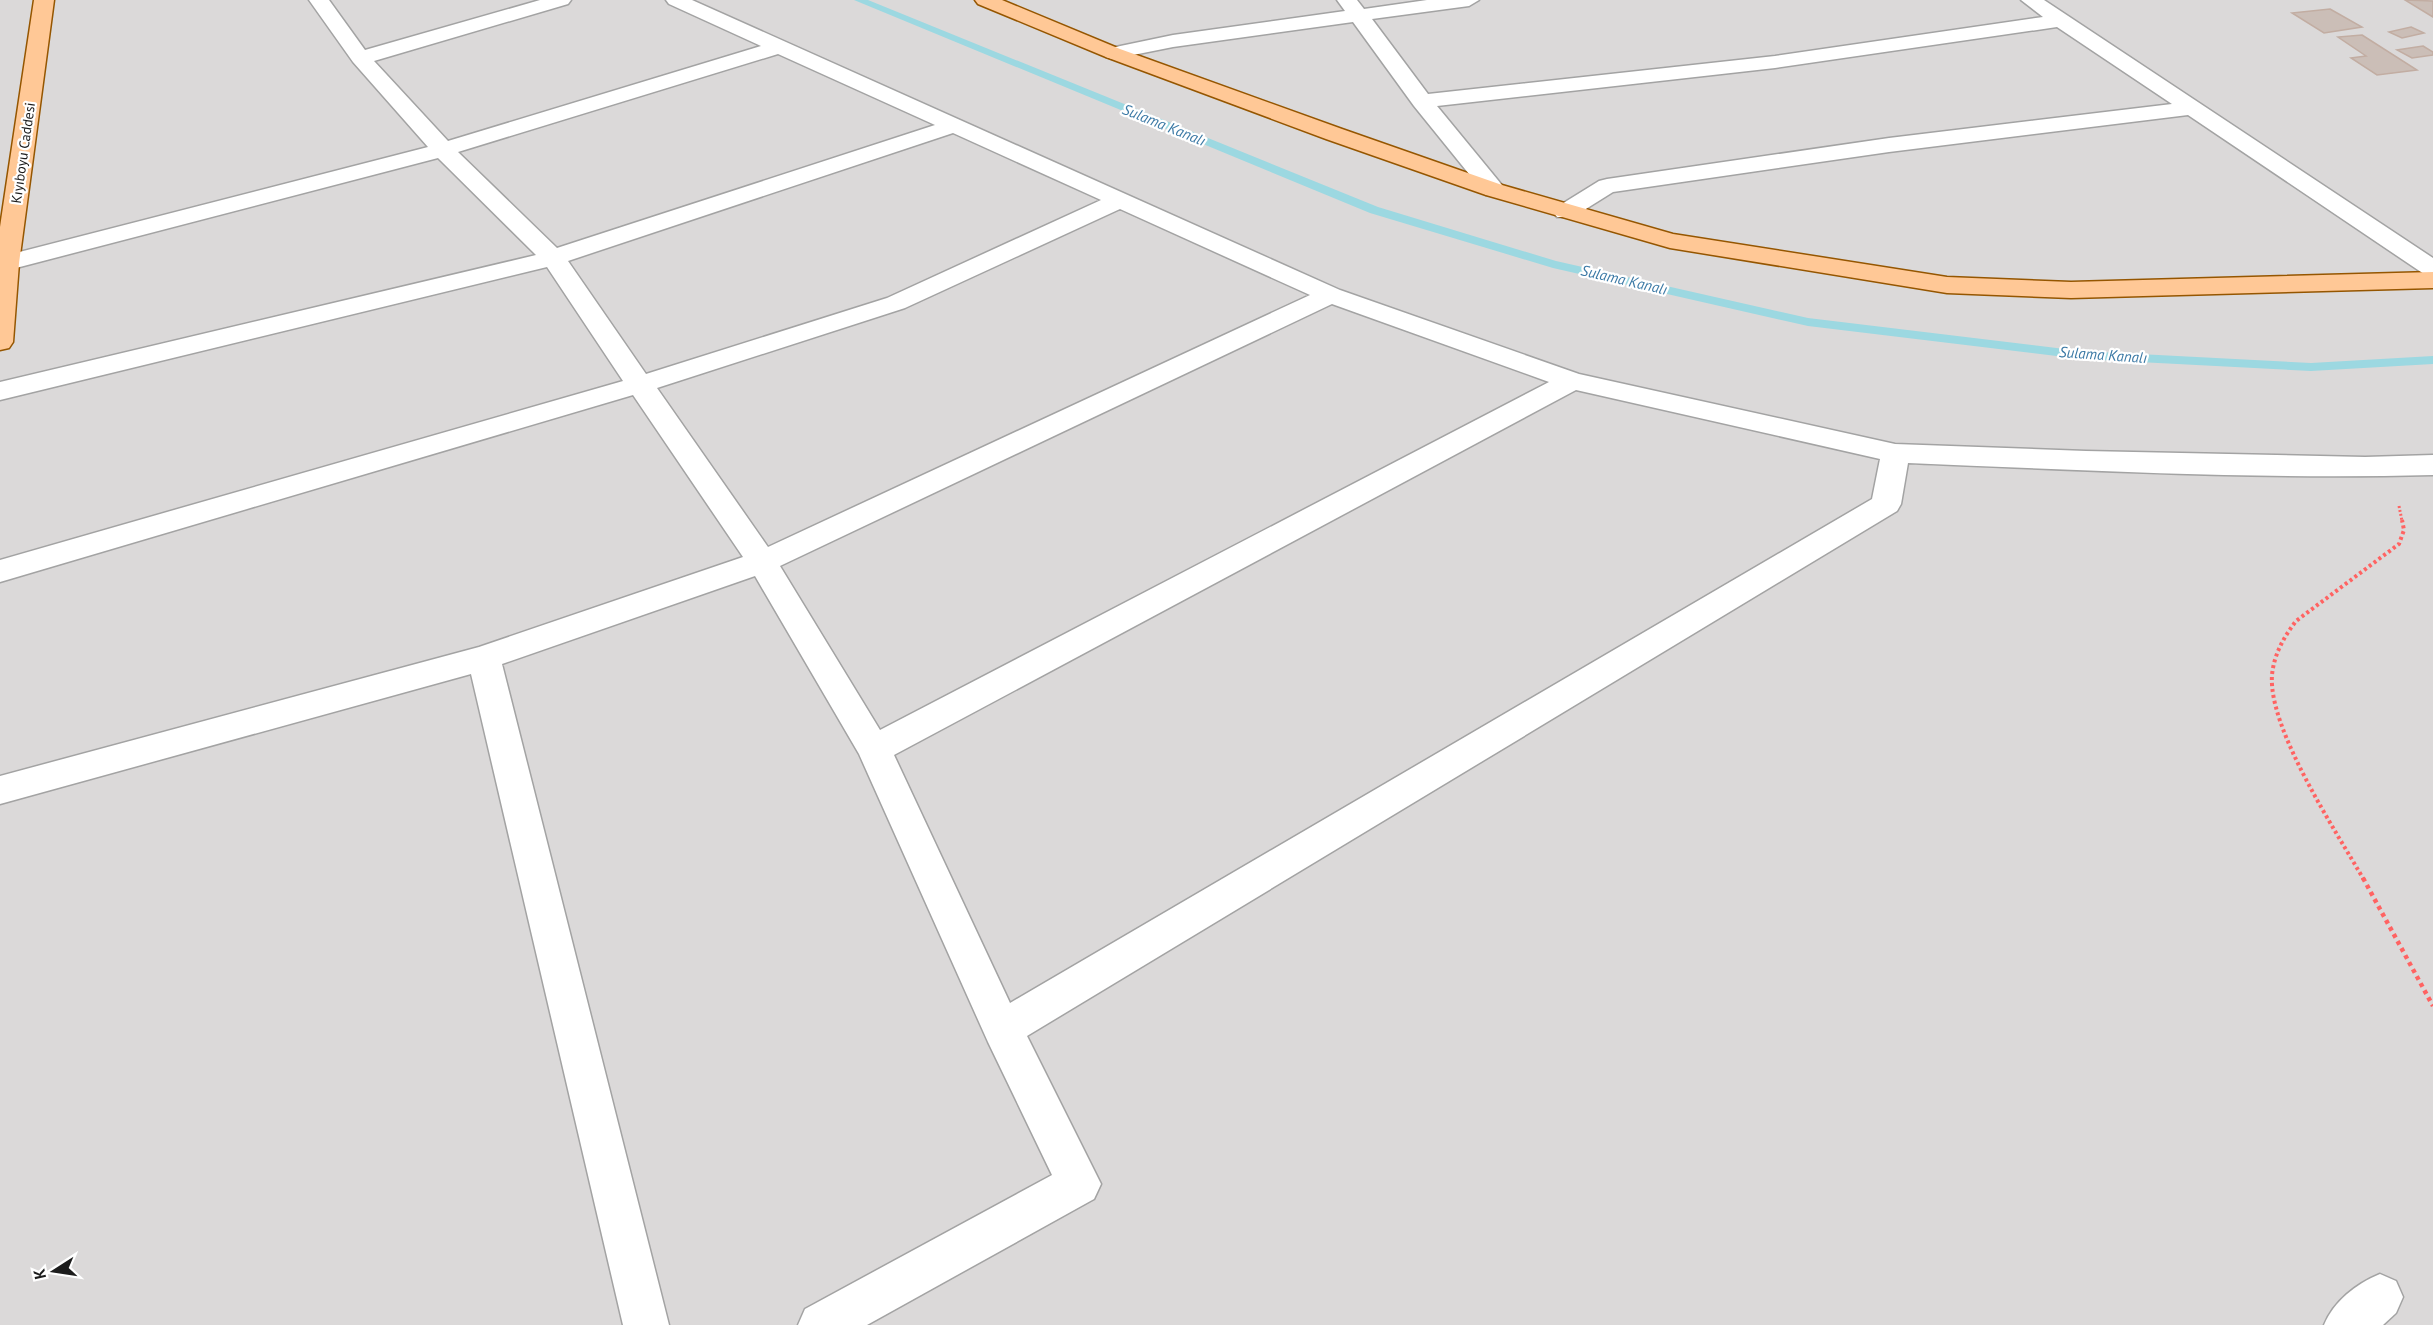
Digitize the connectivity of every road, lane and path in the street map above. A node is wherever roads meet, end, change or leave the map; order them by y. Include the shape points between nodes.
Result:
1 (44, 0) edge
2 (319, 0) edge
3 (561, 0) edge
4 (676, 0) edge
5 (985, 0) edge
6 (1469, 0) edge
7 (2031, 0) edge
8 (1352, 7) edge
9 (2061, 20) junction
10 (779, 47) junction
11 (1113, 52) junction
12 (360, 58) junction
13 (1422, 101) junction
14 (2190, 108) junction
15 (956, 125) junction
16 (442, 150) junction
17 (1494, 190) junction
18 (1118, 201) junction
19 (1565, 212) junction
20 (553, 258) junction
21 (7, 263) junction
22 (2433, 269) edge
23 (2433, 280) edge
24 (1331, 295) junction
25 (0, 342) edge
26 (1572, 381) junction
27 (642, 384) junction
28 (0, 391) edge
29 (1895, 453) junction
30 (2433, 465) edge
31 (2365, 467) junction
32 (762, 562) junction
33 (0, 571) edge
34 (484, 658) junction
35 (874, 749) junction
36 (0, 790) edge
37 (2433, 1006) edge
38 (1002, 1029) junction
39 (2380, 1297) dead end
40 (646, 1325) edge
41 (821, 1325) edge
42 (2347, 1325) edge

1 - 21 main road, Kıyıboyu Caddesi
2 - 12 street
3 - 12 street
4 - 10 street
5 - 11 main road
6 - 8 street
7 - 9 street
8 - 11 street
8 - 13 street
9 - 13 street via 1775,62
9 - 14 street
10 - 15 street
10 - 16 street
11 - 17 main road
12 - 16 street
13 - 17 street
14 - 19 street via 1889,145 1607,186
14 - 22 street
15 - 18 street
15 - 20 street
16 - 20 street
16 - 21 street
17 - 19 main road
18 - 24 street
18 - 27 street via 896,303
19 - 23 main road via 1670,241 1947,285 2071,290
20 - 27 street
20 - 28 street
21 - 25 main road, Kıyıboyu Caddesi
24 - 26 street
24 - 32 street
26 - 29 street
26 - 35 street
27 - 32 street
27 - 33 street
29 - 31 street
29 - 38 street via 1886,504
30 - 31 street
31 - 37 path via 2395,498 2402,513 2404,530 2399,544 2296,621 2276,655 2272,676 2275,708 2287,741
32 - 34 street
32 - 35 street
34 - 36 street
34 - 40 street
35 - 38 street
38 - 41 street via 1079,1184
39 - 42 street

